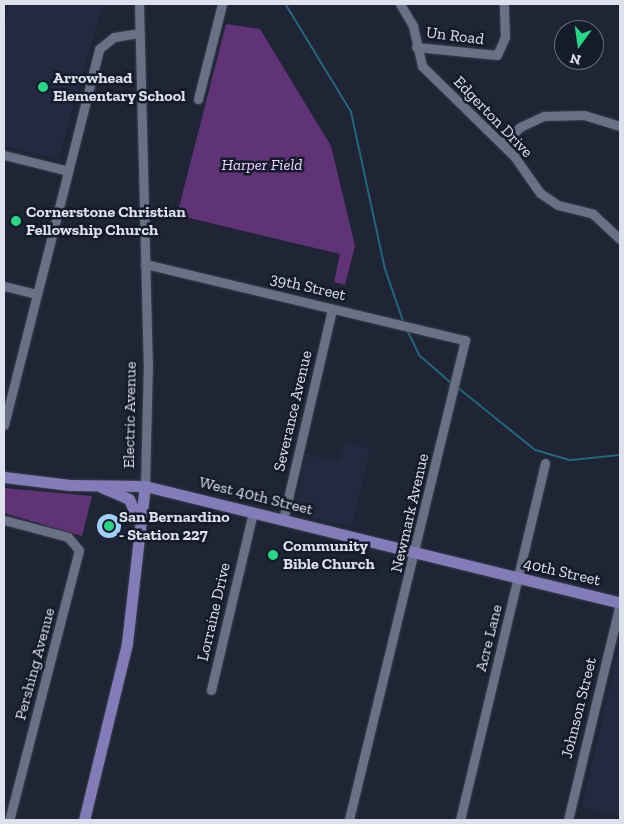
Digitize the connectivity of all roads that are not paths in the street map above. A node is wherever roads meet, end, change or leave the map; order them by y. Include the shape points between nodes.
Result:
1 (139, 4) edge
2 (222, 4) edge
3 (400, 4) edge
4 (504, 4) edge
5 (139, 33) junction
6 (416, 47) junction
7 (198, 99) dead end
8 (620, 126) edge
9 (502, 144) junction
10 (4, 155) edge
11 (68, 171) junction
12 (620, 239) edge
13 (145, 264) junction
14 (4, 286) edge
15 (36, 294) junction
16 (332, 309) junction
17 (465, 340) joint
18 (4, 426) edge
19 (545, 463) dead end
20 (4, 477) edge
21 (94, 485) junction
22 (145, 486) junction
23 (253, 512) junction
24 (4, 520) edge
25 (283, 520) junction
26 (141, 529) junction
27 (417, 553) junction
28 (497, 573) joint
29 (519, 579) junction
30 (620, 603) edge
31 (211, 690) dead end
32 (8, 813) edge
33 (84, 820) edge
34 (350, 820) edge
35 (460, 820) edge
36 (568, 820) edge

1 - 5 street, Electric Avenue
2 - 7 street
3 - 6 street, Edgerton Drive via 413,26
4 - 6 street, Un Road via 505,37 497,55
5 - 11 street via 114,37 99,49
5 - 13 street, Electric Avenue
6 - 9 street, Edgerton Drive via 422,66
8 - 9 street via 584,115 544,116 520,127
9 - 12 street, Edgerton Drive via 545,198 593,214
10 - 11 street
11 - 15 street
13 - 16 street, 39th Street
13 - 22 street, Electric Avenue
14 - 15 street
15 - 18 street
16 - 17 street, 39th Street
16 - 25 street, Severance Avenue
17 - 27 street, Newmark Avenue
19 - 29 street, Acre Lane
20 - 21 main road, West 40th Street
21 - 22 main road, West 40th Street
21 - 26 main road via 129,499
22 - 23 main road, West 40th Street
22 - 26 main road, Electric Avenue
23 - 25 main road, West 40th Street
23 - 31 street, Lorraine Drive
24 - 32 street, Pershing Avenue via 68,537 78,544 79,556
25 - 27 main road, West 40th Street
26 - 33 main road, Electric Avenue via 127,643
27 - 28 main road, West 40th Street
27 - 34 street, Newmark Avenue
28 - 29 main road, 40th Street
29 - 30 main road, 40th Street
29 - 35 street, Acre Lane
30 - 36 street, Johnson Street

